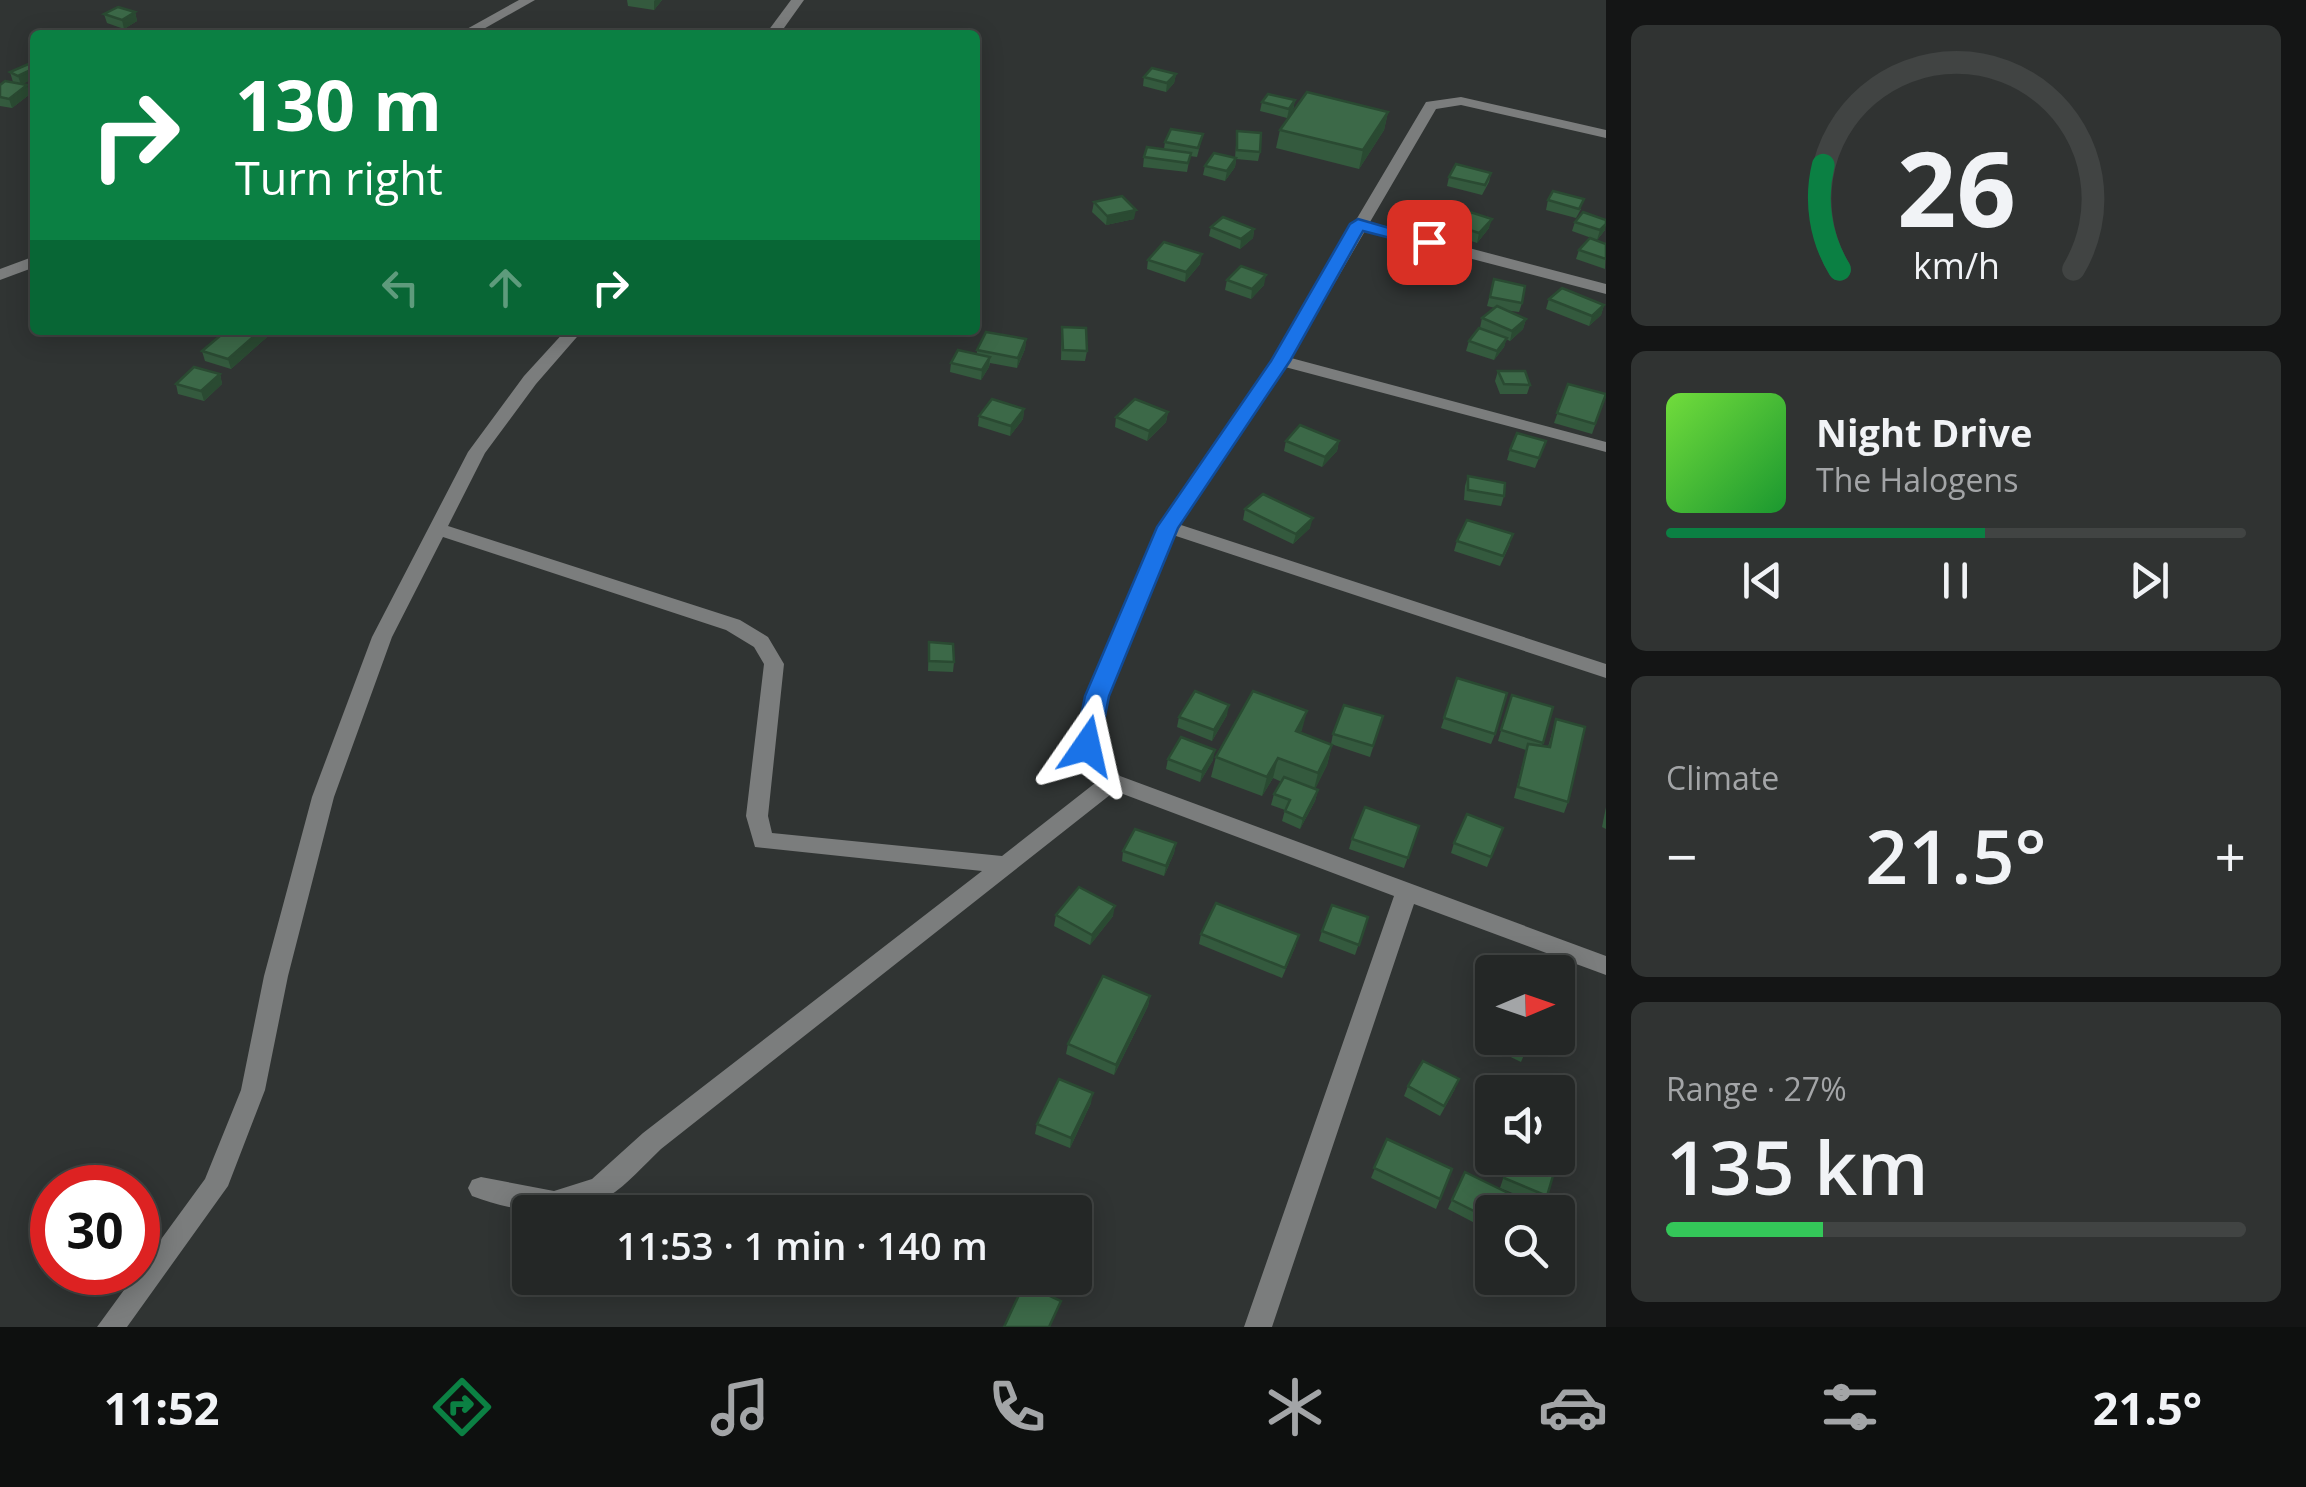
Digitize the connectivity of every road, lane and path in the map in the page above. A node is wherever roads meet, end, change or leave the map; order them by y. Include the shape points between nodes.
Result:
1 (529, 0) edge
2 (798, 0) edge
3 (472, 30) edge
4 (776, 30) edge
5 (1606, 134) edge
6 (1358, 224) junction
7 (30, 263) edge
8 (0, 276) edge
9 (1606, 289) edge
10 (571, 335) edge
11 (1280, 361) junction
12 (1606, 446) edge
13 (1168, 527) junction
14 (440, 529) junction
15 (1606, 671) edge
16 (1112, 782) junction
17 (1005, 865) junction
18 (1407, 892) junction
19 (1606, 966) edge
20 (481, 1188) dead end
21 (111, 1327) edge
22 (1258, 1327) edge

1 - 3 street
2 - 4 street
5 - 6 street via 1462,101 1431,105
6 - 9 street
6 - 11 street
7 - 8 street
10 - 14 street via 478,452
11 - 12 street
11 - 13 street
13 - 15 street
13 - 16 street via 1097,696 1087,746
14 - 17 street via 733,625 761,642 774,664 757,816 763,841
14 - 21 street via 382,636 323,797 253,1090 215,1186
16 - 17 street
16 - 18 street
17 - 20 street via 600,1188 554,1203
18 - 19 street
18 - 22 street

